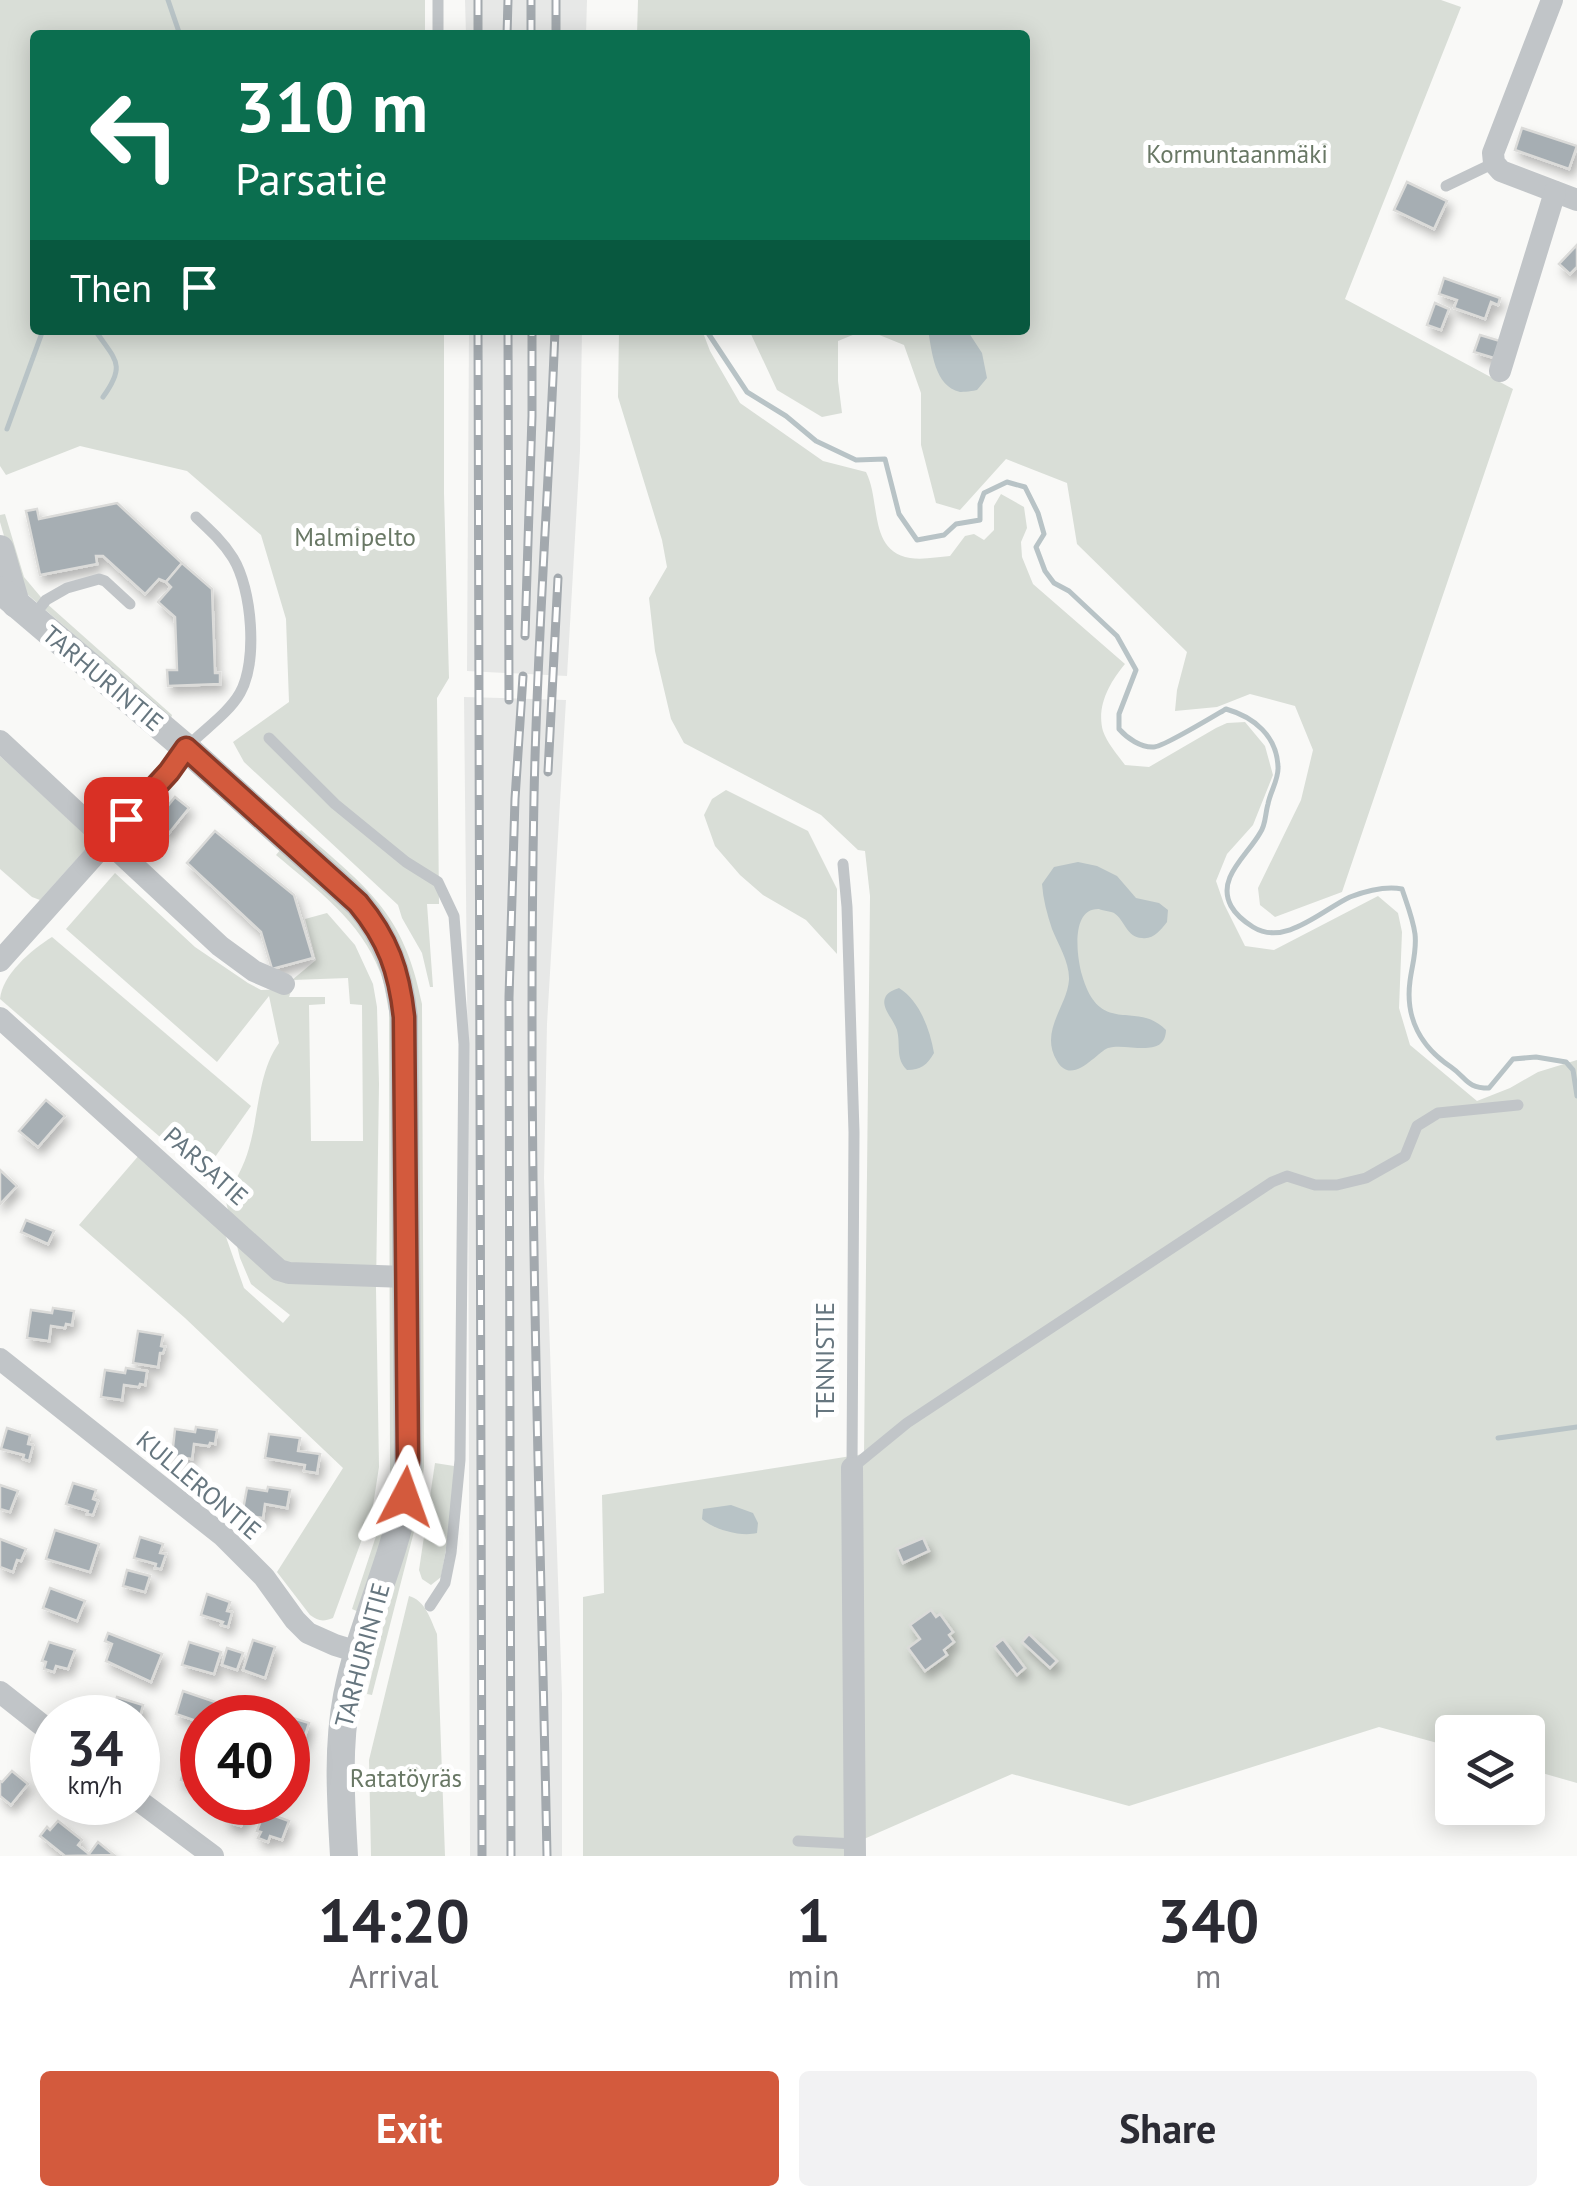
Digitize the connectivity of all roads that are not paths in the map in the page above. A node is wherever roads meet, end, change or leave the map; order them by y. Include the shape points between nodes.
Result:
1 (438, 0) edge
2 (1552, 0) edge
3 (438, 30) edge
4 (1494, 164) junction
5 (1446, 186) dead end
6 (1566, 196) edge
7 (1500, 371) dead end
8 (196, 518) dead end
9 (0, 549) edge
10 (16, 604) edge
11 (130, 604) dead end
12 (269, 738) dead end
13 (0, 742) edge
14 (186, 748) junction
15 (108, 840) junction
16 (843, 864) dead end
17 (0, 962) edge
18 (284, 984) dead end
19 (0, 1018) edge
20 (1518, 1106) dead end
21 (406, 1277) junction
22 (0, 1359) edge
23 (852, 1468) junction
24 (430, 1606) dead end
25 (358, 1652) junction
26 (0, 1692) edge
27 (30, 1716) edge
28 (160, 1816) edge
29 (798, 1840) dead end
30 (855, 1850) edge
31 (213, 1856) edge
32 (344, 1856) edge

1 - 3 lane
2 - 4 street
4 - 5 lane
4 - 6 street
6 - 7 street
8 - 14 lane via 235,561 250,618 250,657 234,702
9 - 10 street
10 - 11 lane via 98,579
10 - 14 street, TARHURINTIE
12 - 24 lane via 335,804 438,882 454,916 464,1044 460,1460 445,1583
13 - 15 street
14 - 15 street
14 - 21 street, TARHURINTIE via 358,903 389,950 404,1017
15 - 17 street
15 - 18 street via 220,946
16 - 23 lane, TENNISTIE via 854,1132
19 - 21 street, PARSATIE via 279,1270
20 - 23 lane via 1438,1112 1418,1126 1404,1156 1366,1178 1337,1185 1288,1176 1272,1182 907,1424
21 - 25 street, TARHURINTIE via 405,1497
22 - 25 street, KULLERONTIE via 223,1536 308,1633
23 - 30 street, TENNISTIE
25 - 32 street, TARHURINTIE via 340,1740
26 - 27 street
28 - 31 street
29 - 30 lane

